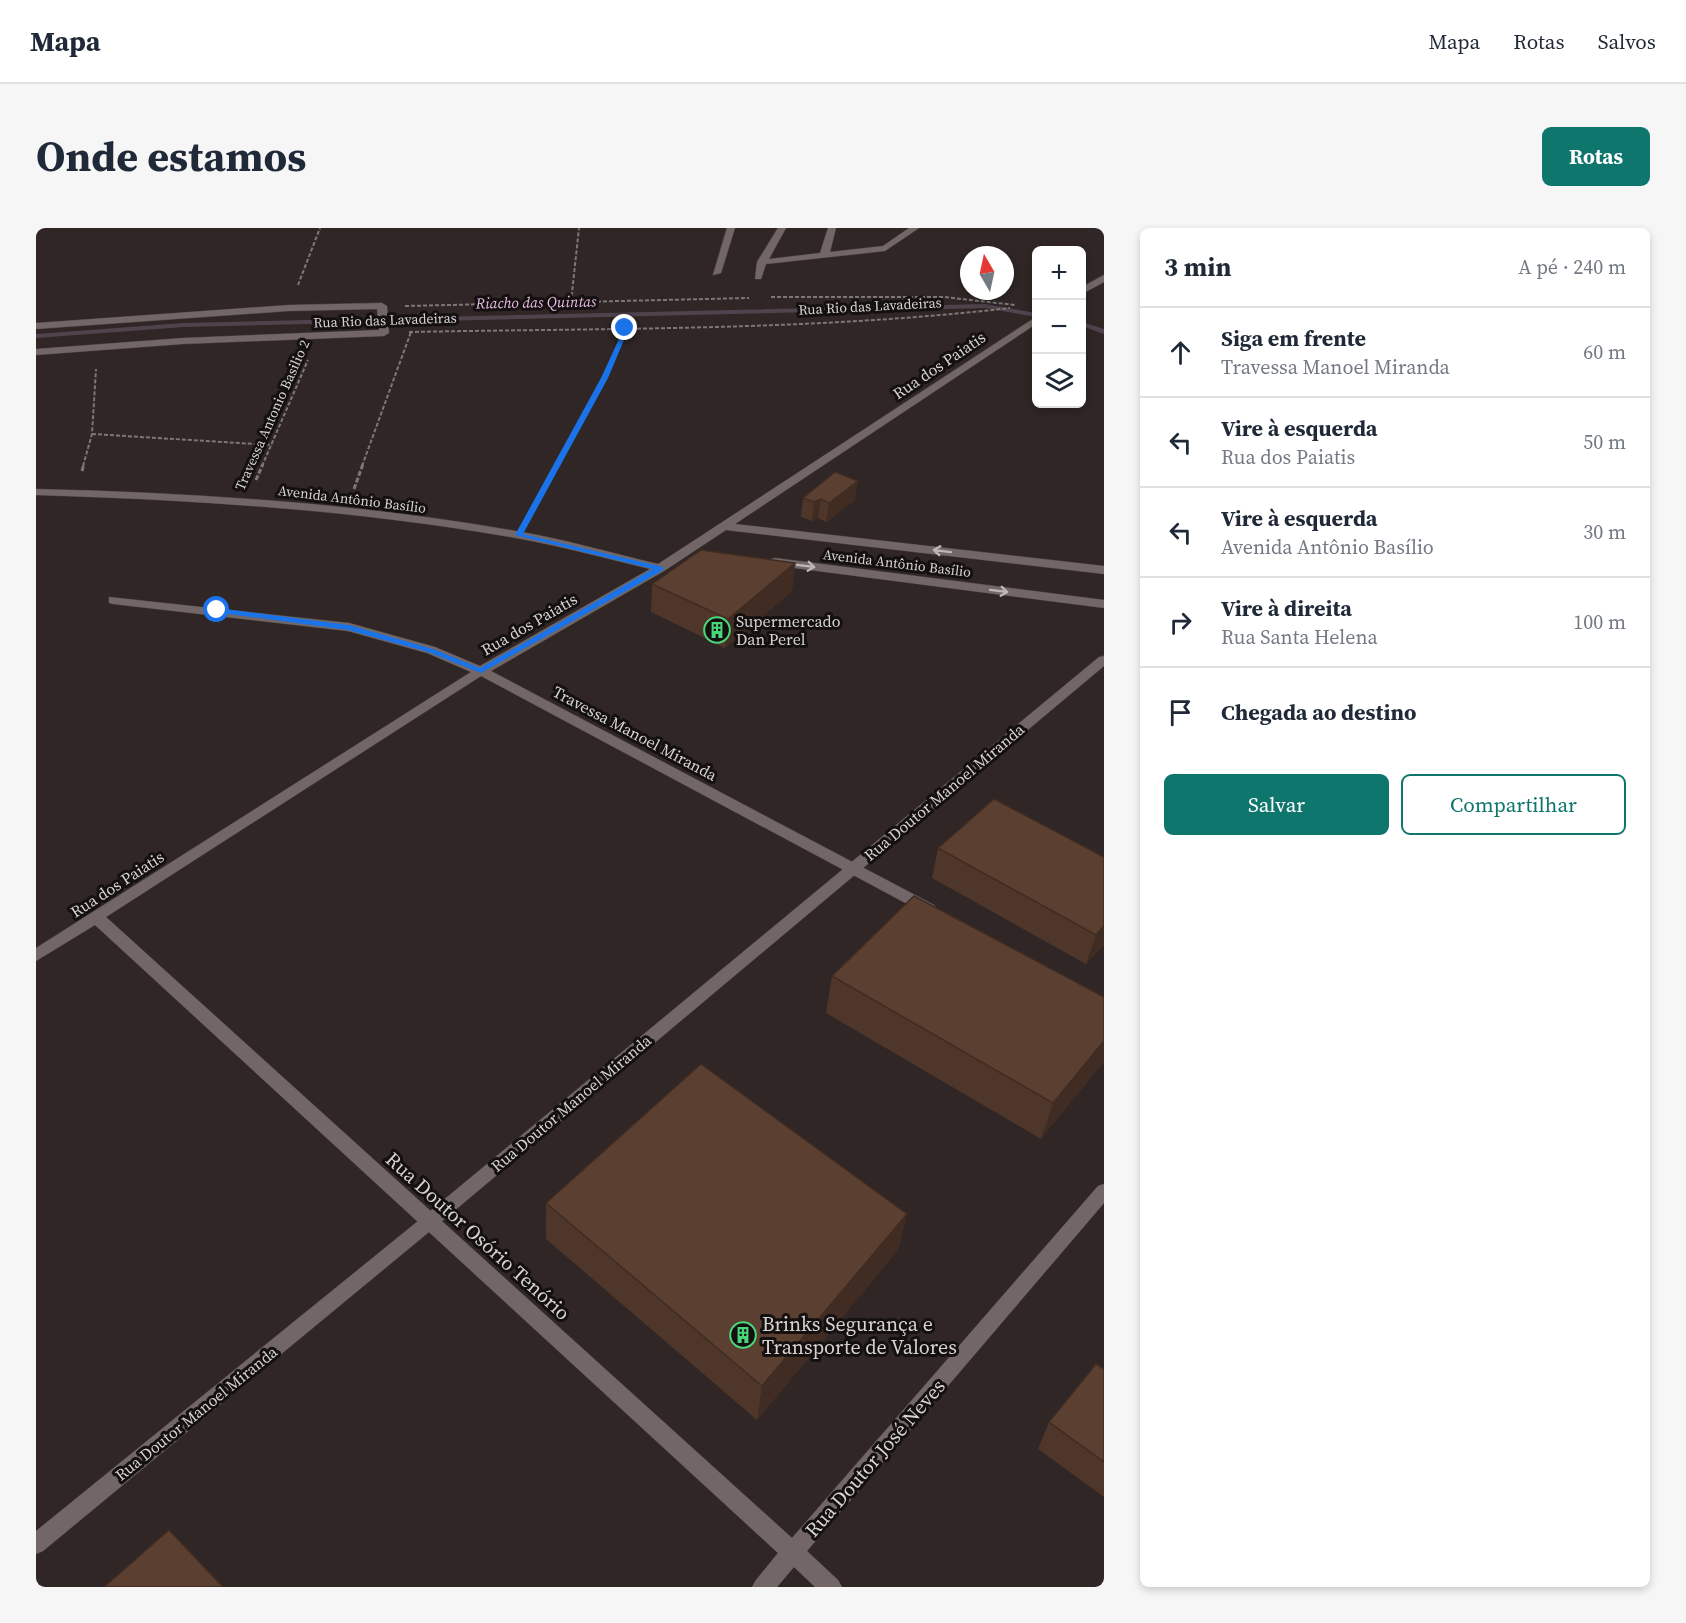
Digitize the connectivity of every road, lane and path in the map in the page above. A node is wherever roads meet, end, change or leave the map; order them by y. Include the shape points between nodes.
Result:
1 (320, 228) edge
2 (579, 228) edge
3 (731, 228) edge
4 (782, 228) edge
5 (832, 228) edge
6 (915, 228) edge
7 (825, 255) junction
8 (762, 262) junction
9 (716, 273) dead end
10 (758, 277) dead end
11 (1104, 278) edge
12 (1086, 289) edge
13 (750, 298) dead end
14 (762, 298) dead end
15 (571, 302) junction
16 (289, 308) junction
17 (382, 309) junction
18 (1032, 323) edge
19 (36, 326) edge
20 (625, 328) junction
21 (411, 332) junction
22 (384, 333) junction
23 (318, 336) junction
24 (98, 347) junction
25 (36, 352) edge
26 (92, 434) junction
27 (272, 445) junction
28 (36, 492) edge
29 (77, 493) junction
30 (245, 502) junction
31 (346, 511) junction
32 (725, 526) junction
33 (519, 535) junction
34 (686, 551) junction
35 (709, 554) edge
36 (757, 560) edge
37 (660, 568) junction
38 (1104, 570) edge
39 (113, 600) dead end
40 (1104, 604) edge
41 (1104, 660) edge
42 (481, 671) junction
43 (854, 867) junction
44 (937, 914) edge
45 (96, 917) junction
46 (36, 955) edge
47 (1104, 1191) edge
48 (429, 1222) junction
49 (36, 1544) edge
50 (792, 1553) junction
51 (763, 1587) edge
52 (831, 1587) edge

1 - 16 path
2 - 15 path
3 - 9 street
4 - 8 street
5 - 7 street
6 - 7 street via 885,248
7 - 8 street
8 - 10 street
11 - 12 street
13 - 15 path, Rua Rio das Lavadeiras
14 - 20 path, Rua Rio das Lavadeiras via 944,297 1023,307 833,323
15 - 17 path, Rua Rio das Lavadeiras
16 - 17 street, Rua Rio das Lavadeiras
16 - 19 street, Rua Rio das Lavadeiras
17 - 22 street
18 - 32 street, Rua dos Paiatis
20 - 21 path, Rua Rio das Lavadeiras
20 - 33 path via 605,378
21 - 22 path, Rua Rio das Lavadeiras
21 - 31 path
22 - 23 street, Rua Rio das Lavadeiras
23 - 24 street, Rua Rio das Lavadeiras
23 - 27 path, Travessa Antonio Basilio 2
24 - 25 street, Rua Rio das Lavadeiras
24 - 26 path
26 - 27 path
26 - 29 path
27 - 30 path, Travessa Antonio Basilio 2
28 - 29 street, Avenida Antônio Basílio
29 - 30 street, Avenida Antônio Basílio
30 - 31 street, Avenida Antônio Basílio
31 - 33 street, Avenida Antônio Basílio
32 - 34 street, Rua dos Paiatis
38 -> 32 street, Avenida Antônio Basílio
33 - 37 street, Avenida Antônio Basílio
34 - 35 street
34 - 37 street, Rua dos Paiatis
36 -> 40 street, Avenida Antônio Basílio
37 - 42 street, Rua dos Paiatis
39 - 42 street, Travessa Manoel Miranda via 349,627 430,650
41 - 43 street, Rua Doutor Manoel Miranda
42 - 43 street, Travessa Manoel Miranda
42 - 45 street, Rua dos Paiatis
43 - 44 street, Travessa Manoel Miranda
43 - 48 street, Rua Doutor Manoel Miranda
45 - 46 street, Rua dos Paiatis
45 - 48 street, Rua Doutor Osório Tenório
47 - 50 street, Rua Doutor José Neves
48 - 49 street, Rua Doutor Manoel Miranda
48 - 50 street, Rua Doutor Osório Tenório
50 - 51 street, Rua Doutor José Neves
50 - 52 street, Rua Doutor Osório Tenório

